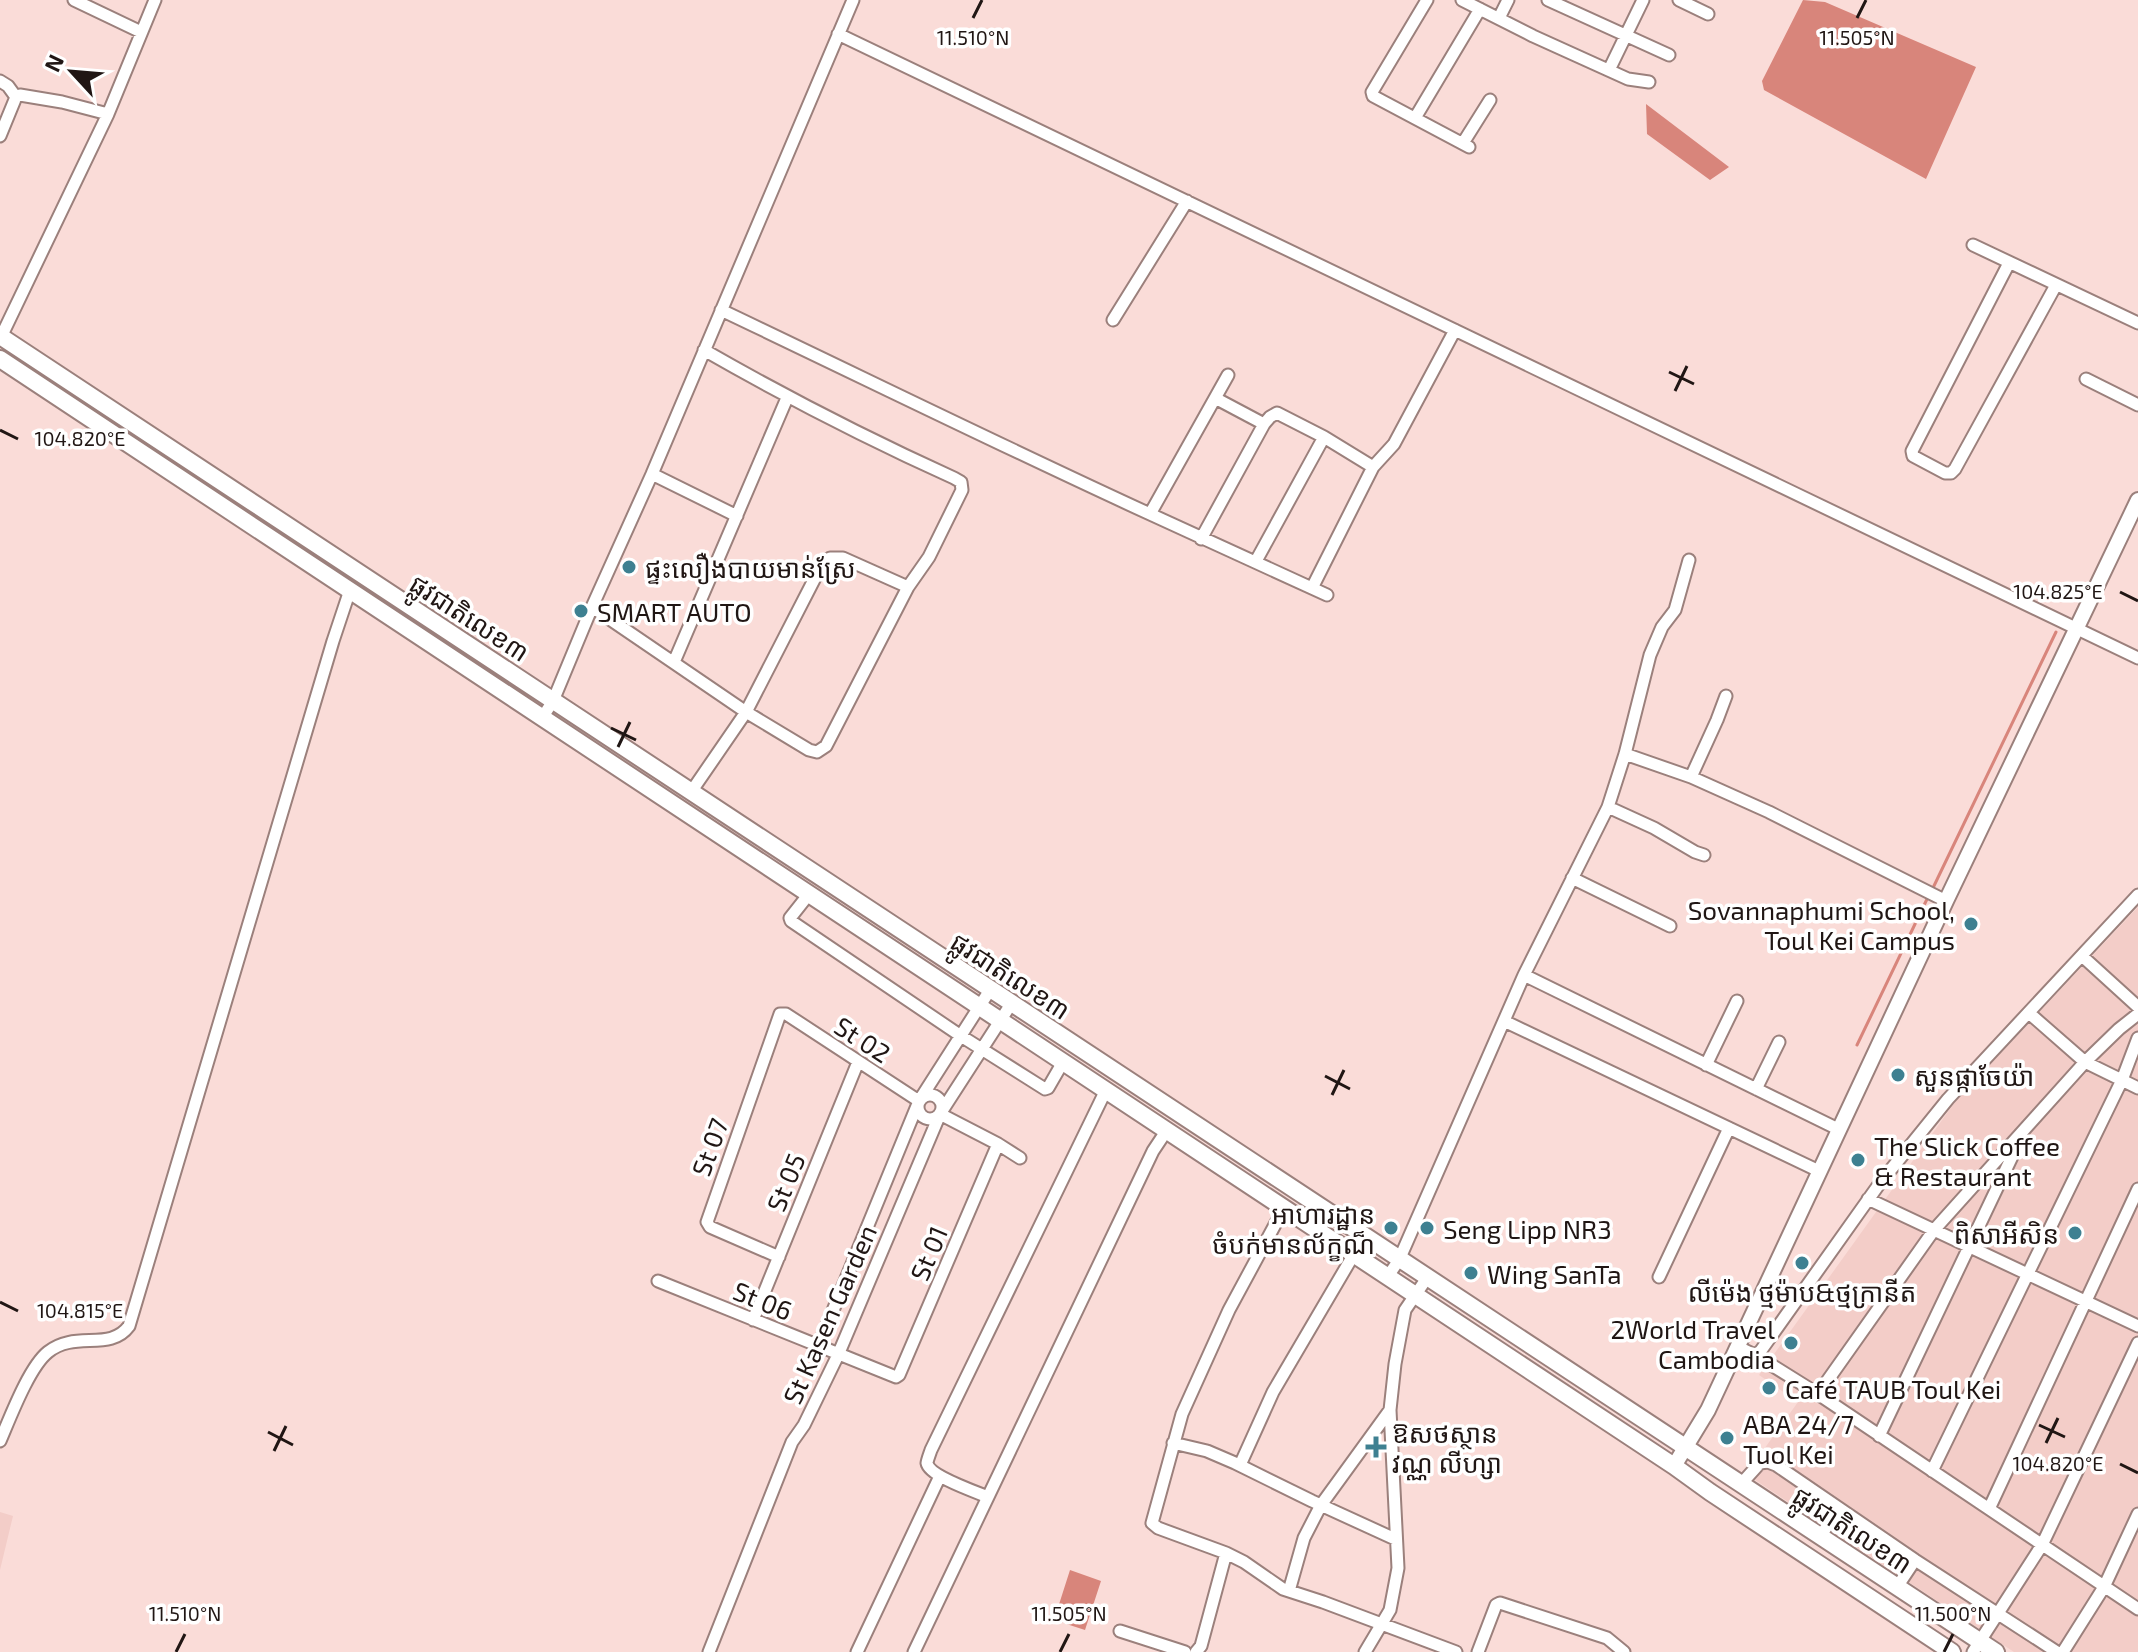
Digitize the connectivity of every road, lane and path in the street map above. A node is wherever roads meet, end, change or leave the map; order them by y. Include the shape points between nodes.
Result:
1 (74, 0) edge
2 (155, 0) edge
3 (853, 0) edge
4 (1427, 0) edge
5 (1462, 0) edge
6 (1508, 0) edge
7 (1548, 0) edge
8 (1643, 0) edge
9 (1679, 0) edge
10 (1480, 9) junction
11 (1708, 14) dead end
12 (1499, 18) junction
13 (141, 32) junction
14 (838, 34) junction
15 (1626, 36) junction
16 (1669, 55) dead end
17 (1609, 70) junction
18 (0, 81) edge
19 (1649, 82) dead end
20 (16, 97) junction
21 (1490, 100) dead end
22 (108, 114) junction
23 (1415, 118) junction
24 (0, 136) edge
25 (1187, 201) junction
26 (1973, 245) dead end
27 (2009, 263) junction
28 (2056, 285) junction
29 (721, 310) junction
30 (1113, 320) dead end
31 (2138, 323) edge
32 (1455, 330) junction
33 (0, 336) edge
34 (704, 350) junction
35 (0, 359) edge
36 (1228, 375) dead end
37 (2086, 379) dead end
38 (787, 398) junction
39 (1215, 398) junction
40 (2138, 405) edge
41 (1264, 424) junction
42 (1324, 437) junction
43 (1373, 467) junction
44 (652, 474) junction
45 (2138, 500) edge
46 (1150, 514) junction
47 (737, 516) junction
48 (1201, 539) junction
49 (1689, 560) dead end
50 (1256, 561) junction
51 (908, 587) junction
52 (1312, 588) junction
53 (350, 590) junction
54 (1327, 595) dead end
55 (592, 607) junction
56 (2076, 628) junction
57 (2138, 658) edge
58 (674, 662) junction
59 (1726, 696) dead end
60 (553, 701) junction
61 (746, 712) junction
62 (542, 718) junction
63 (1625, 754) junction
64 (1691, 777) junction
65 (691, 792) junction
66 (1608, 807) junction
67 (1704, 855) dead end
68 (1572, 878) junction
69 (809, 894) junction
70 (1935, 895) junction
71 (2138, 895) edge
72 (1670, 926) dead end
73 (2082, 956) junction
74 (1524, 975) junction
75 (990, 990) junction
76 (1737, 1001) dead end
77 (1011, 1004) junction
78 (980, 1007) junction
79 (2138, 1007) edge
80 (783, 1013) joint
81 (2029, 1013) junction
82 (2138, 1014) edge
83 (1000, 1020) junction
84 (1504, 1021) junction
85 (961, 1036) junction
86 (2138, 1038) edge
87 (1779, 1042) dead end
88 (982, 1049) junction
89 (858, 1062) junction
90 (1063, 1062) junction
91 (2085, 1062) junction
92 (1706, 1065) junction
93 (2122, 1080) junction
94 (2138, 1088) edge
95 (1756, 1089) junction
96 (1106, 1090) junction
97 (919, 1101) junction
98 (940, 1114) junction
99 (1729, 1128) junction
100 (1838, 1129) junction
101 (2025, 1129) junction
102 (1167, 1130) junction
103 (998, 1144) junction
104 (1020, 1158) dead end
105 (1819, 1171) junction
106 (2138, 1189) edge
107 (1868, 1199) junction
108 (1284, 1208) junction
109 (1934, 1230) junction
110 (1969, 1247) junction
111 (1354, 1254) junction
112 (779, 1257) junction
113 (1399, 1260) junction
114 (2028, 1274) junction
115 (1388, 1276) junction
116 (1659, 1277) dead end
117 (1427, 1278) junction
118 (658, 1281) dead end
119 (1416, 1295) junction
120 (2086, 1302) junction
121 (753, 1320) junction
122 (2138, 1326) edge
123 (2138, 1343) edge
124 (818, 1347) junction
125 (1738, 1347) junction
126 (838, 1355) junction
127 (1757, 1356) junction
128 (896, 1377) joint
129 (1818, 1394) junction
130 (1390, 1410) junction
131 (1, 1436) edge
132 (1879, 1436) junction
133 (1173, 1443) junction
134 (1686, 1448) junction
135 (1240, 1465) junction
136 (1674, 1466) junction
137 (1932, 1471) junction
138 (940, 1476) junction
139 (1741, 1484) junction
140 (988, 1497) junction
141 (1321, 1505) junction
142 (1840, 1509) junction
143 (1989, 1509) junction
144 (2138, 1514) edge
145 (1820, 1536) junction
146 (1395, 1539) junction
147 (2042, 1545) junction
148 (1226, 1553) junction
149 (1915, 1560) junction
150 (1897, 1587) junction
151 (2104, 1587) junction
152 (1289, 1591) junction
153 (2138, 1609) edge
154 (1999, 1614) junction
155 (1382, 1623) junction
156 (1120, 1631) dead end
157 (1986, 1649) edge
158 (709, 1652) edge
159 (857, 1652) edge
160 (914, 1652) edge
161 (1185, 1652) edge
162 (1196, 1652) edge
163 (1365, 1652) edge
164 (1456, 1652) edge
165 (1478, 1652) edge
166 (1624, 1652) edge
167 (1952, 1652) edge
168 (2060, 1652) edge

1 - 13 street
2 - 13 street
3 - 14 street
4 - 23 street via 1372,92
5 - 10 street
6 - 12 street
7 - 15 street
8 - 15 street
9 - 11 street
10 - 12 street
10 - 23 street
12 - 17 street
13 - 22 street
14 - 25 street
14 - 29 street
15 - 16 street
15 - 17 street
17 - 19 street
18 - 20 street
20 - 22 street via 49,99
20 - 24 street
21 - 23 street via 1466,145
22 - 33 street
25 - 30 street
25 - 32 street
26 - 27 street
27 - 28 street
27 - 28 street via 1912,451 1945,473 1955,469
28 - 31 street
29 - 34 street
29 - 46 street
32 - 43 street via 1394,444
32 - 56 street
33 - 60 highway, ផ្លូវជាតិលេខ៣
34 - 38 street
34 - 44 street
35 - 53 highway, ផ្លូវជាតិលេខ៣
36 - 39 street
37 - 40 street
38 - 47 street
38 - 51 street via 961,482 936,544
39 - 41 street
39 - 46 street
41 - 42 street via 1277,413
41 - 48 street
42 - 43 street
42 - 50 street
43 - 52 street
44 - 47 street
44 - 55 street
45 - 56 main road
46 - 48 street
47 - 58 street
48 - 50 street
49 - 63 street via 1675,610 1650,655
50 - 52 street
51 - 61 street via 843,558 830,558
51 - 61 street via 826,746 809,750
52 - 54 street
53 - 62 highway, ផ្លូវជាតិលេខ៣
53 - 131 street via 129,1326 115,1338 83,1339 49,1351 35,1365
55 - 58 street
55 - 60 street
56 - 57 street
56 - 70 main road
58 - 61 street
59 - 64 street
60 - 62 street
60 - 65 highway, ផ្លូវជាតិលេខ៣
61 - 65 street
62 - 69 highway, ផ្លូវជាតិលេខ៣
63 - 64 street
63 - 66 street
64 - 70 street
65 - 75 highway, ផ្លូវជាតិលេខ៣
66 - 67 street
66 - 68 street
68 - 72 street
68 - 74 street
69 - 78 highway, ផ្លូវជាតិលេខ៣
69 - 85 street via 791,921
70 - 100 main road
71 - 73 street
73 - 79 street
73 - 81 street
74 - 84 street
74 - 92 street
75 - 77 highway, ផ្លូវជាតិលេខ៣
75 - 78 street, St Kasen Garden
76 - 92 street
77 - 83 street, St Kasen Garden
77 - 113 highway, ផ្លូវជាតិលេខ៣
78 - 83 highway, ផ្លូវជាតិលេខ៣
78 - 85 street, St Kasen Garden
80 - 89 street, St 02
80 - 112 street, St 07 via 707,1222
81 - 91 street
81 - 107 street via 1948,1099
82 - 91 street
83 - 88 street, St Kasen Garden
83 - 90 highway, ផ្លូវជាតិលេខ៣
84 - 99 street
84 - 113 street
85 - 88 street
85 - 97 street, St Kasen Garden
86 - 93 street
87 - 95 street
88 - 90 street via 1045,1089
88 - 98 street, St Kasen Garden
89 - 97 street, St 02
89 - 112 street, St 05
90 - 96 highway, ផ្លូវជាតិលេខ៣
91 - 93 street
91 - 101 street
92 - 95 street
93 - 94 street
93 - 114 street
95 - 100 street
96 - 102 highway, ផ្លូវជាតិលេខ៣
96 - 138 street via 931,1450 927,1462
97 - 98 street via 922,1117
97 - 98 street via 936,1096
97 - 124 street, St Kasen Garden
98 - 103 street
98 - 126 street, St Kasen Garden
99 - 105 street
99 - 116 street
100 - 105 main road
101 - 109 street
101 - 110 street
102 - 108 highway, ផ្លូវជាតិលេខ៣
102 - 140 street
103 - 104 street
103 - 128 street, St 01
105 - 125 main road
106 - 120 street
107 - 109 street
107 - 127 street
108 - 111 highway, ផ្លូវជាតិលេខ៣
108 - 133 street via 1229,1310
109 - 110 street
109 - 129 street
110 - 114 street
110 - 132 street
111 - 115 highway, ផ្លូវជាតិលេខ៣
111 - 135 street via 1273,1392
112 - 121 street, St 05
113 - 115 street
113 - 117 highway, ផ្លូវជាតិលេខ៣
114 - 120 street
114 - 137 street
115 - 119 highway, ផ្លូវជាតិលេខ៣
117 - 119 street
117 - 134 highway, ផ្លូវជាតិលេខ៣
118 - 121 street, St 06
119 - 130 street via 1405,1310
119 - 136 highway, ផ្លូវជាតិលេខ៣
120 - 122 street
120 - 143 street
121 - 124 street, St 06
123 - 147 street
124 - 126 street, St 06
125 - 127 street
125 - 134 main road
126 - 128 street, St 06
126 - 158 street, St Kasen Garden via 792,1442
127 - 129 street
129 - 132 street
130 - 141 street
130 - 146 street
132 - 137 street
133 - 135 street
133 - 148 street via 1152,1523
134 - 136 main road
134 - 139 highway, ផ្លូវជាតិលេខ៣
135 - 141 street
136 - 167 highway, ផ្លូវជាតិលេខ៣
137 - 143 street
138 - 140 street
138 - 159 street
139 - 142 street via 1760,1463 1768,1462
139 - 145 highway, ផ្លូវជាតិលេខ៣
140 - 160 street
141 - 146 street
141 - 152 street via 1304,1538
142 - 145 street
142 - 149 street
143 - 147 street
144 - 151 street
145 - 150 highway, ផ្លូវជាតិលេខ៣
146 - 155 street via 1398,1568 1390,1610
147 - 151 street
147 - 154 street
148 - 152 street
148 - 162 street
149 - 150 street
149 - 154 street
150 - 157 highway, ផ្លូវជាតិលេខ៣
151 - 153 street
151 - 168 street
152 - 155 street
154 - 157 street
154 - 168 street
155 - 163 street
155 - 164 street
156 - 161 street
165 - 166 street via 1500,1603 1607,1638

